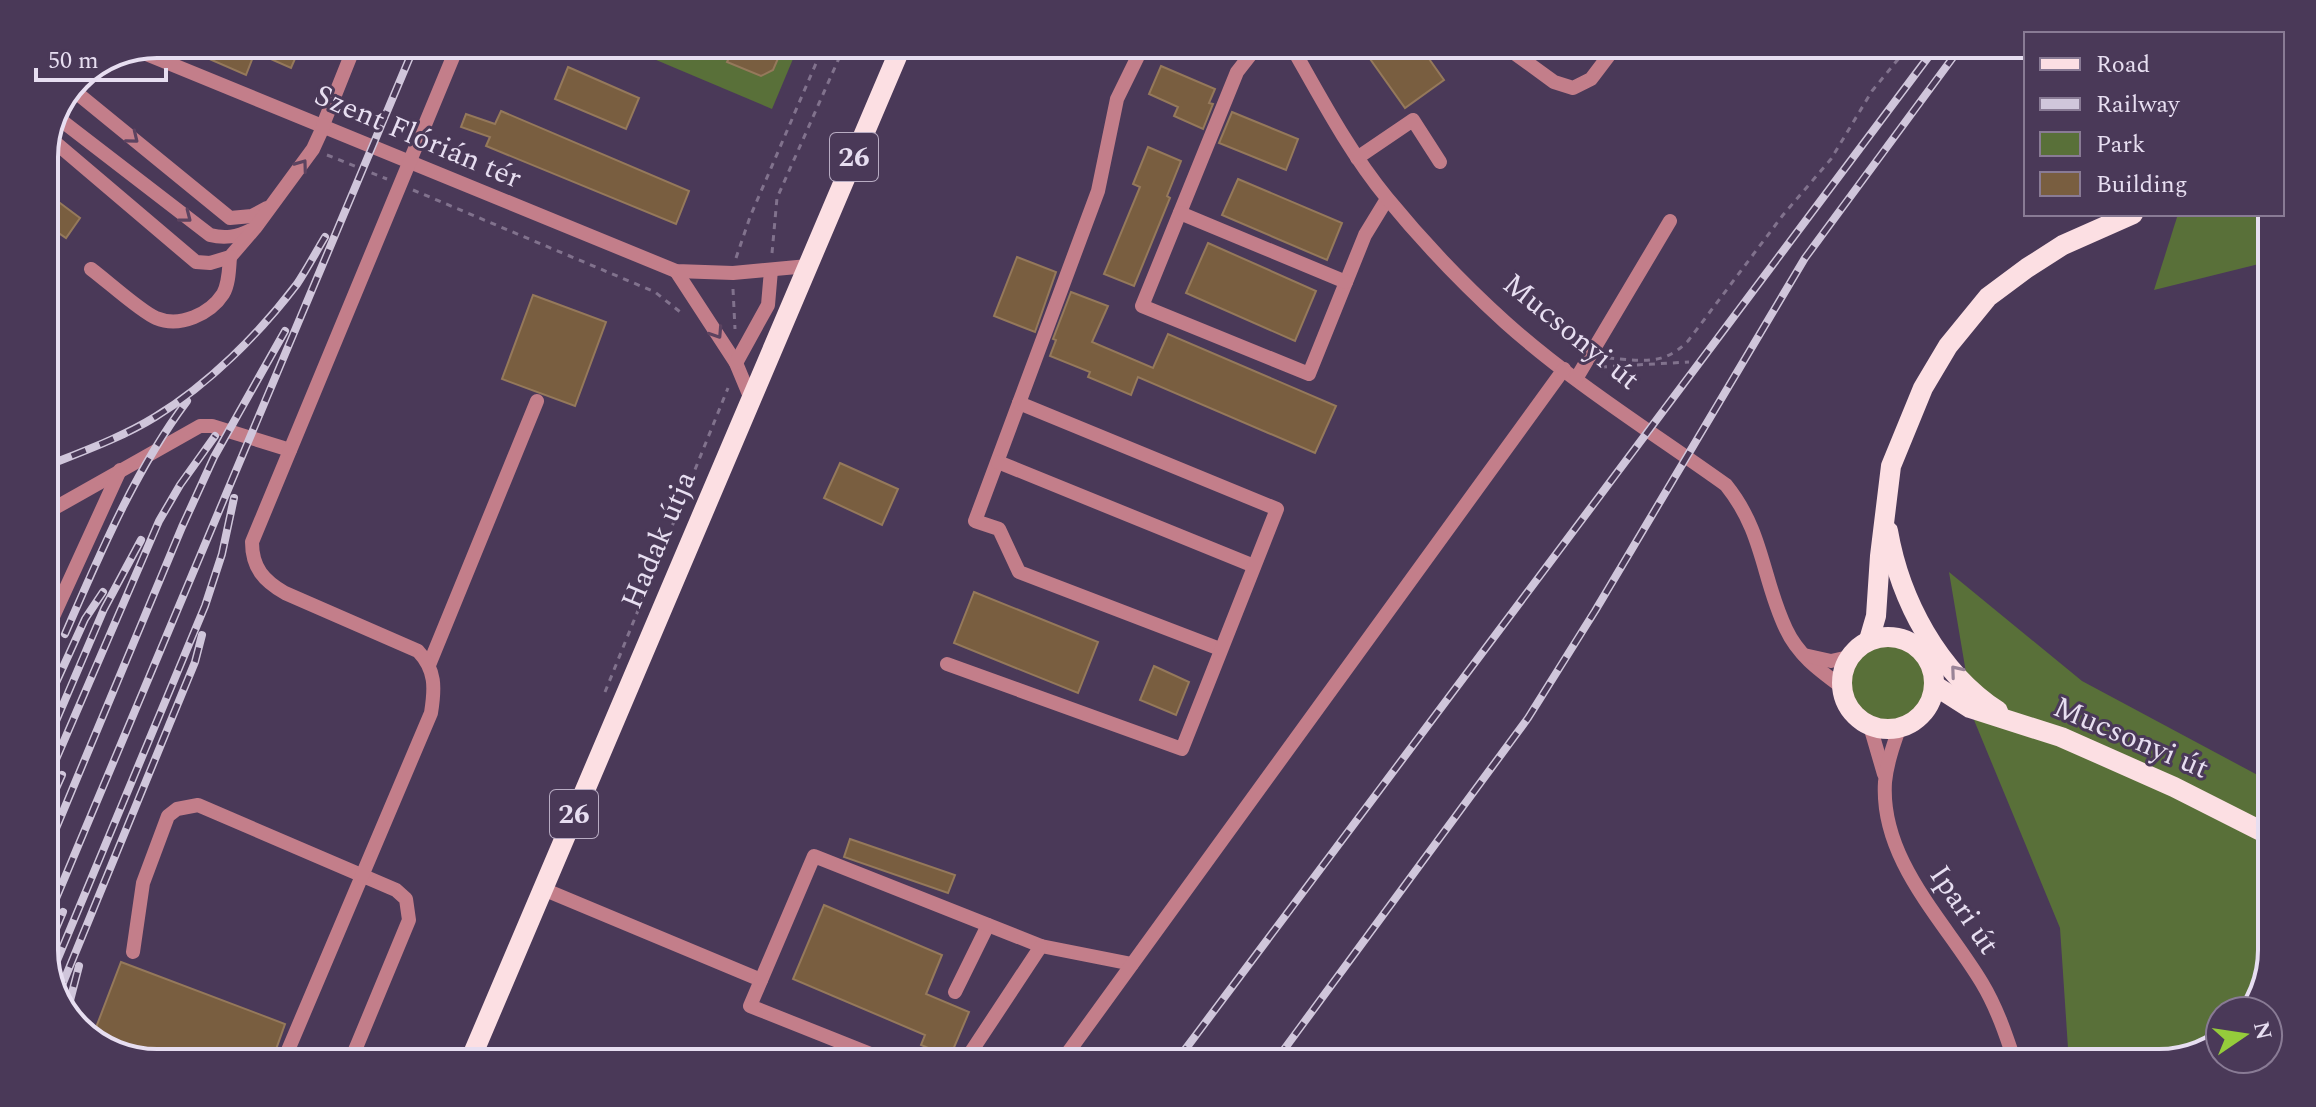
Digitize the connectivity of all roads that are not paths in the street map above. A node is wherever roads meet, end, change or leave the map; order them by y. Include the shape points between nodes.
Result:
1 (157, 58) edge
2 (350, 58) edge
3 (453, 58) edge
4 (896, 58) edge
5 (1137, 58) edge
6 (1248, 58) edge
7 (1298, 58) edge
8 (1521, 58) edge
9 (1607, 58) edge
10 (80, 96) edge
11 (64, 123) edge
12 (323, 125) junction
13 (59, 145) edge
14 (1357, 158) junction
15 (409, 161) junction
16 (1440, 162) dead end
17 (1387, 199) junction
18 (272, 205) junction
19 (1180, 213) junction
20 (2128, 216) edge
21 (1670, 221) dead end
22 (255, 228) junction
23 (230, 257) junction
24 (808, 266) junction
25 (91, 269) dead end
26 (771, 270) junction
27 (676, 271) junction
28 (1346, 282) junction
29 (736, 363) junction
30 (1578, 368) junction
31 (751, 399) junction
32 (537, 401) dead end
33 (1019, 403) junction
34 (290, 450) junction
35 (998, 462) junction
36 (120, 470) junction
37 (58, 506) edge
38 (1885, 508) junction
39 (1254, 566) junction
40 (1879, 595) junction
41 (58, 606) edge
42 (1902, 639) junction
43 (1869, 640) junction
44 (1220, 649) junction
45 (1803, 655) junction
46 (1849, 657) junction
47 (947, 664) dead end
48 (429, 665) junction
49 (1934, 685) junction
50 (1842, 687) junction
51 (1928, 706) junction
52 (1970, 708) junction
53 (2014, 722) junction
54 (1870, 726) junction
55 (1899, 729) junction
56 (1885, 782) junction
57 (2258, 829) edge
58 (362, 875) junction
59 (543, 889) junction
60 (988, 925) junction
61 (1041, 946) junction
62 (133, 952) dead end
63 (1132, 964) junction
64 (761, 980) junction
65 (955, 992) dead end
66 (289, 1049) edge
67 (355, 1049) edge
68 (475, 1049) edge
69 (858, 1049) edge
70 (973, 1049) edge
71 (1071, 1049) edge
72 (2011, 1049) edge

1 - 12 street, Szent Flórián tér
2 - 12 street
3 - 15 street
4 - 24 main road, Hadak útja / 26
5 - 33 street via 1117,99 1098,191
6 - 19 street via 1237,72
7 - 14 street, Mucsonyi út
8 - 9 street via 1554,82 1573,88 1591,79
10 -> 18 street via 230,218 252,216
11 -> 22 street via 210,235 231,237
12 - 15 street, Szent Flórián tér
18 -> 12 street via 313,149
13 - 23 street via 196,262
14 - 16 street via 1413,120
14 - 17 street, Mucsonyi út
15 - 27 street, Szent Flórián tér
15 - 34 street
17 - 28 street
17 - 30 street, Mucsonyi út via 1507,323
18 - 22 street
19 - 28 street
19 - 28 street via 1142,306 1309,374
20 - 38 main road via 2063,245 1988,297 1948,346 1923,388 1891,466
21 - 30 street
22 - 23 street
23 - 25 street via 223,293 194,319 172,321 156,318
24 - 26 street, Szent Flórián tér
24 - 31 main road, Hadak útja / 26
26 - 27 street, Szent Flórián tér
26 - 29 street via 768,305
27 -> 29 street
29 - 31 street
30 - 45 street, Mucsonyi út via 1738,499 1786,629
30 - 63 street
31 - 59 main road, Hadak útja / 26
32 - 48 street
33 - 35 street
33 - 39 street via 1277,509
34 - 36 street via 200,426
34 - 48 street via 252,542 255,565 266,582 285,593 418,651
35 - 39 street
35 - 44 street via 975,521 999,529 1019,572
36 - 37 street
36 - 41 street
38 - 40 main road
53 -> 38 main road via 1977,695 1922,627 1902,586
39 - 44 street
40 - 42 main road via 1886,619
40 - 43 main road
42 - 43 main road
42 - 49 main road via 1922,652
43 - 46 main road
44 - 47 street via 1182,749
45 - 46 street via 1831,661
45 - 50 street, Mucsonyi út
46 - 50 main road
48 - 58 street via 434,684 431,713
49 - 51 main road
49 - 52 main road, Mucsonyi út
50 - 54 main road via 1848,707
51 - 52 main road, Mucsonyi út
51 - 55 main road
52 - 53 main road, Mucsonyi út
53 - 57 main road, Mucsonyi út via 2061,737
54 - 55 main road
54 - 56 street, Ipari út
55 - 56 street, Ipari út
56 - 72 street, Ipari út via 1890,823 1906,870 1982,982
58 - 62 street via 198,805 184,806 168,816 147,870
58 - 66 street
58 - 67 street via 401,894 409,920
59 - 64 street
59 - 68 main road, Hadak útja / 26
60 - 61 street
60 - 64 street via 814,856
60 - 65 street
61 - 63 street
61 - 70 street
63 - 71 street
64 - 69 street via 750,1006

